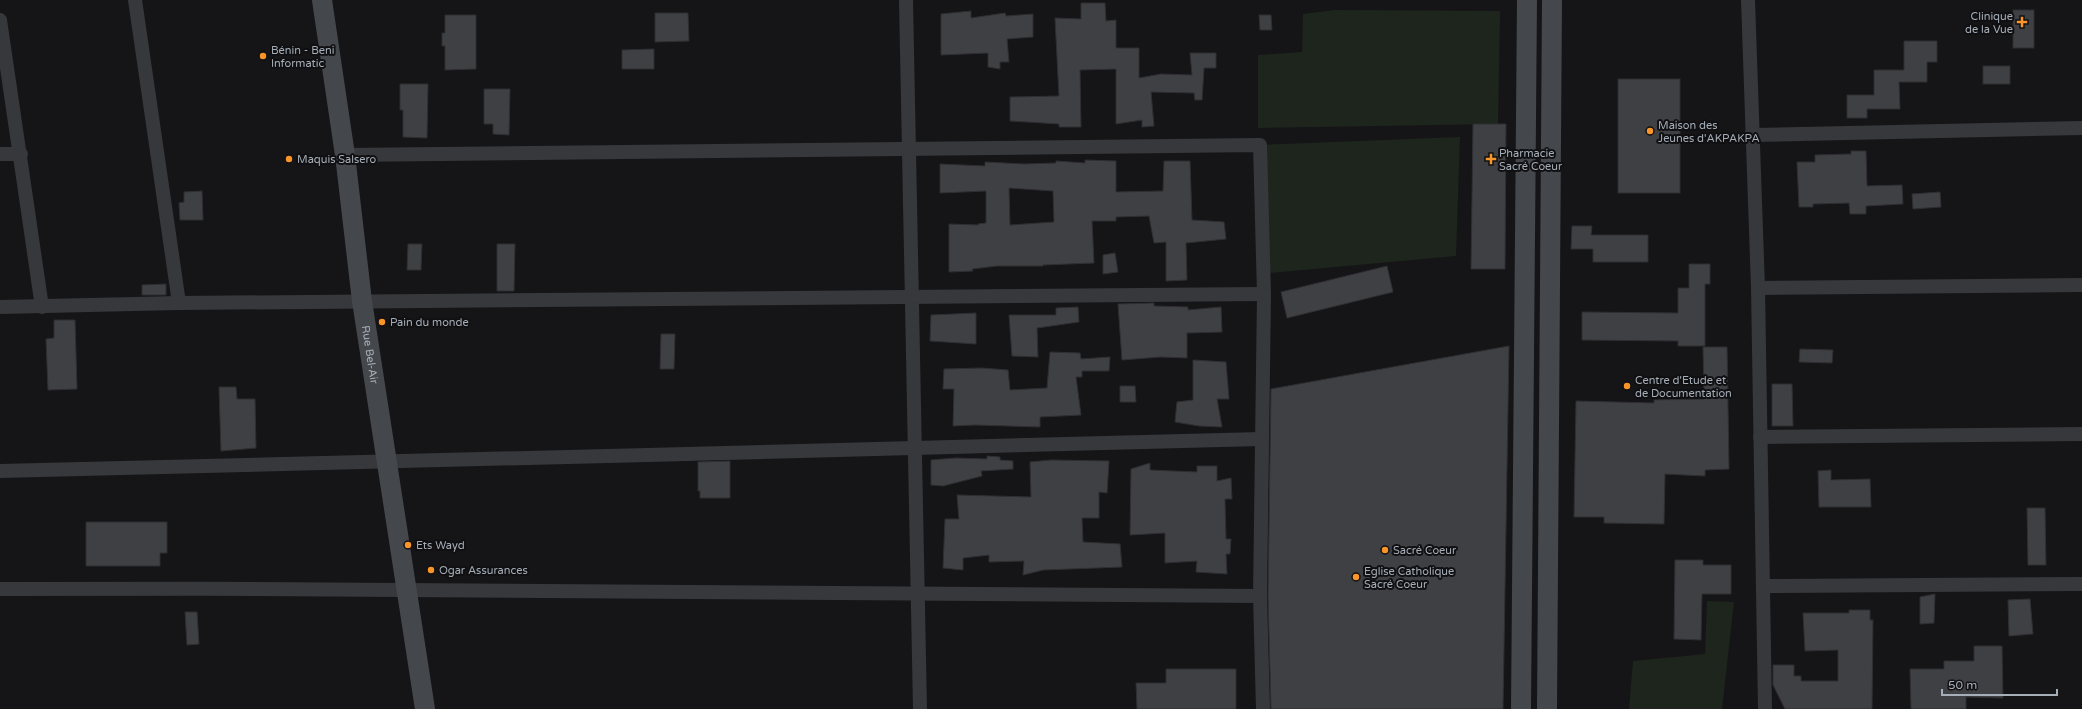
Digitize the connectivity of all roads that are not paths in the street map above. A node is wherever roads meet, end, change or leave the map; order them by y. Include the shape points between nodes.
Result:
1 (135, 0) edge
2 (322, 0) edge
3 (906, 0) edge
4 (1527, 0) edge
5 (1552, 0) edge
6 (1748, 0) edge
7 (0, 20) edge
8 (2082, 128) edge
9 (1751, 135) junction
10 (909, 149) junction
11 (0, 154) edge
12 (21, 154) junction
13 (346, 155) junction
14 (2082, 285) edge
15 (1758, 288) junction
16 (1264, 294) junction
17 (912, 296) junction
18 (362, 301) junction
19 (179, 303) junction
20 (42, 306) junction
21 (0, 307) edge
22 (2082, 434) edge
23 (1760, 437) junction
24 (1261, 439) junction
25 (915, 447) junction
26 (388, 464) junction
27 (0, 472) edge
28 (2082, 584) edge
29 (1763, 586) junction
30 (405, 588) junction
31 (0, 589) edge
32 (918, 591) junction
33 (1260, 596) junction
34 (425, 709) edge
35 (920, 709) edge
36 (1263, 709) edge
37 (1521, 709) edge
38 (1547, 709) edge
39 (1766, 709) edge

1 - 19 street
2 - 13 main road, Rue Bel-Air
3 - 10 street
4 - 37 main road
5 - 38 main road
6 - 9 street
7 - 12 street
8 - 9 street
9 - 15 street
10 - 13 street
10 - 16 street via 1260,145
10 - 17 street
11 - 12 street
12 - 20 street
13 - 18 main road, Rue Bel-Air
14 - 15 street
15 - 23 street
16 - 17 street
16 - 24 street
17 - 18 street
17 - 25 street
18 - 19 street
18 - 26 main road, Rue Bel-Air
19 - 20 street
20 - 21 street
22 - 23 street
23 - 29 street
24 - 25 street
24 - 33 street
25 - 26 street
25 - 32 street
26 - 27 street
26 - 30 main road, Rue Bel-Air
28 - 29 street
29 - 39 street
30 - 31 street
30 - 32 street
30 - 34 main road, Rue Bel-Air
32 - 33 street
32 - 35 street
33 - 36 street

